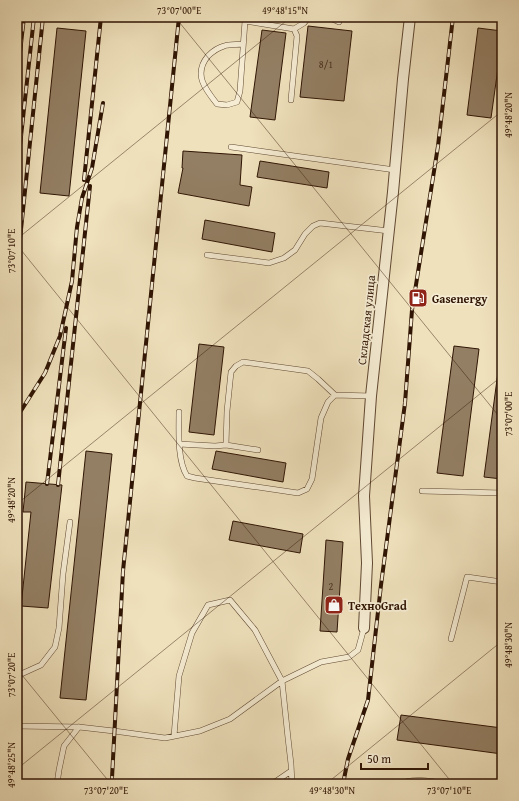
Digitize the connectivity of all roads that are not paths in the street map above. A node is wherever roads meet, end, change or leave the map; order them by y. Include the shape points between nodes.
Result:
1 (309, 17) edge
2 (328, 17) edge
3 (410, 17) edge
4 (245, 19) edge
5 (339, 22) dead end
6 (294, 29) junction
7 (243, 44) junction
8 (291, 100) dead end
9 (231, 147) dead end
10 (395, 170) junction
11 (389, 231) junction
12 (207, 255) dead end
13 (335, 396) junction
14 (371, 396) junction
15 (179, 412) dead end
16 (179, 444) junction
17 (226, 445) junction
18 (258, 450) dead end
19 (422, 491) dead end
20 (502, 493) edge
21 (70, 522) dead end
22 (502, 582) edge
23 (364, 628) joint
24 (451, 639) dead end
25 (17, 675) edge
26 (282, 681) junction
27 (17, 726) edge
28 (79, 727) junction
29 (174, 736) junction
30 (291, 771) junction
31 (57, 784) edge
32 (272, 784) edge
33 (292, 784) edge
34 (400, 784) edge
35 (449, 784) edge

1 - 6 lane
2 - 5 lane
3 - 10 street, Складская улица
4 - 6 lane
4 - 7 lane
6 - 8 lane via 296,36
7 - 7 lane via 237,102 217,104 207,92 200,74 203,62 213,51 224,46
9 - 10 lane
10 - 11 street, Складская улица
11 - 12 lane via 320,223 305,234 295,250 284,258 269,263
11 - 14 street, Складская улица
13 - 14 lane
13 - 16 lane via 328,402 321,418 312,479 307,489 298,493 187,476 183,470
13 - 17 lane via 308,371 243,362 231,372
14 - 23 street, Складская улица via 364,496 367,564
15 - 16 lane
16 - 17 lane
17 - 18 lane
19 - 20 lane
21 - 25 lane via 55,647 41,665
22 - 24 lane via 467,577
23 - 26 lane via 358,650 349,657 321,662
26 - 29 lane via 230,719 200,731
26 - 29 lane via 254,630 230,600 208,605 192,633 179,676
26 - 30 lane
27 - 28 lane
28 - 29 lane via 164,738
28 - 31 lane via 64,746
30 - 32 lane
30 - 33 lane
34 - 35 lane via 414,781

